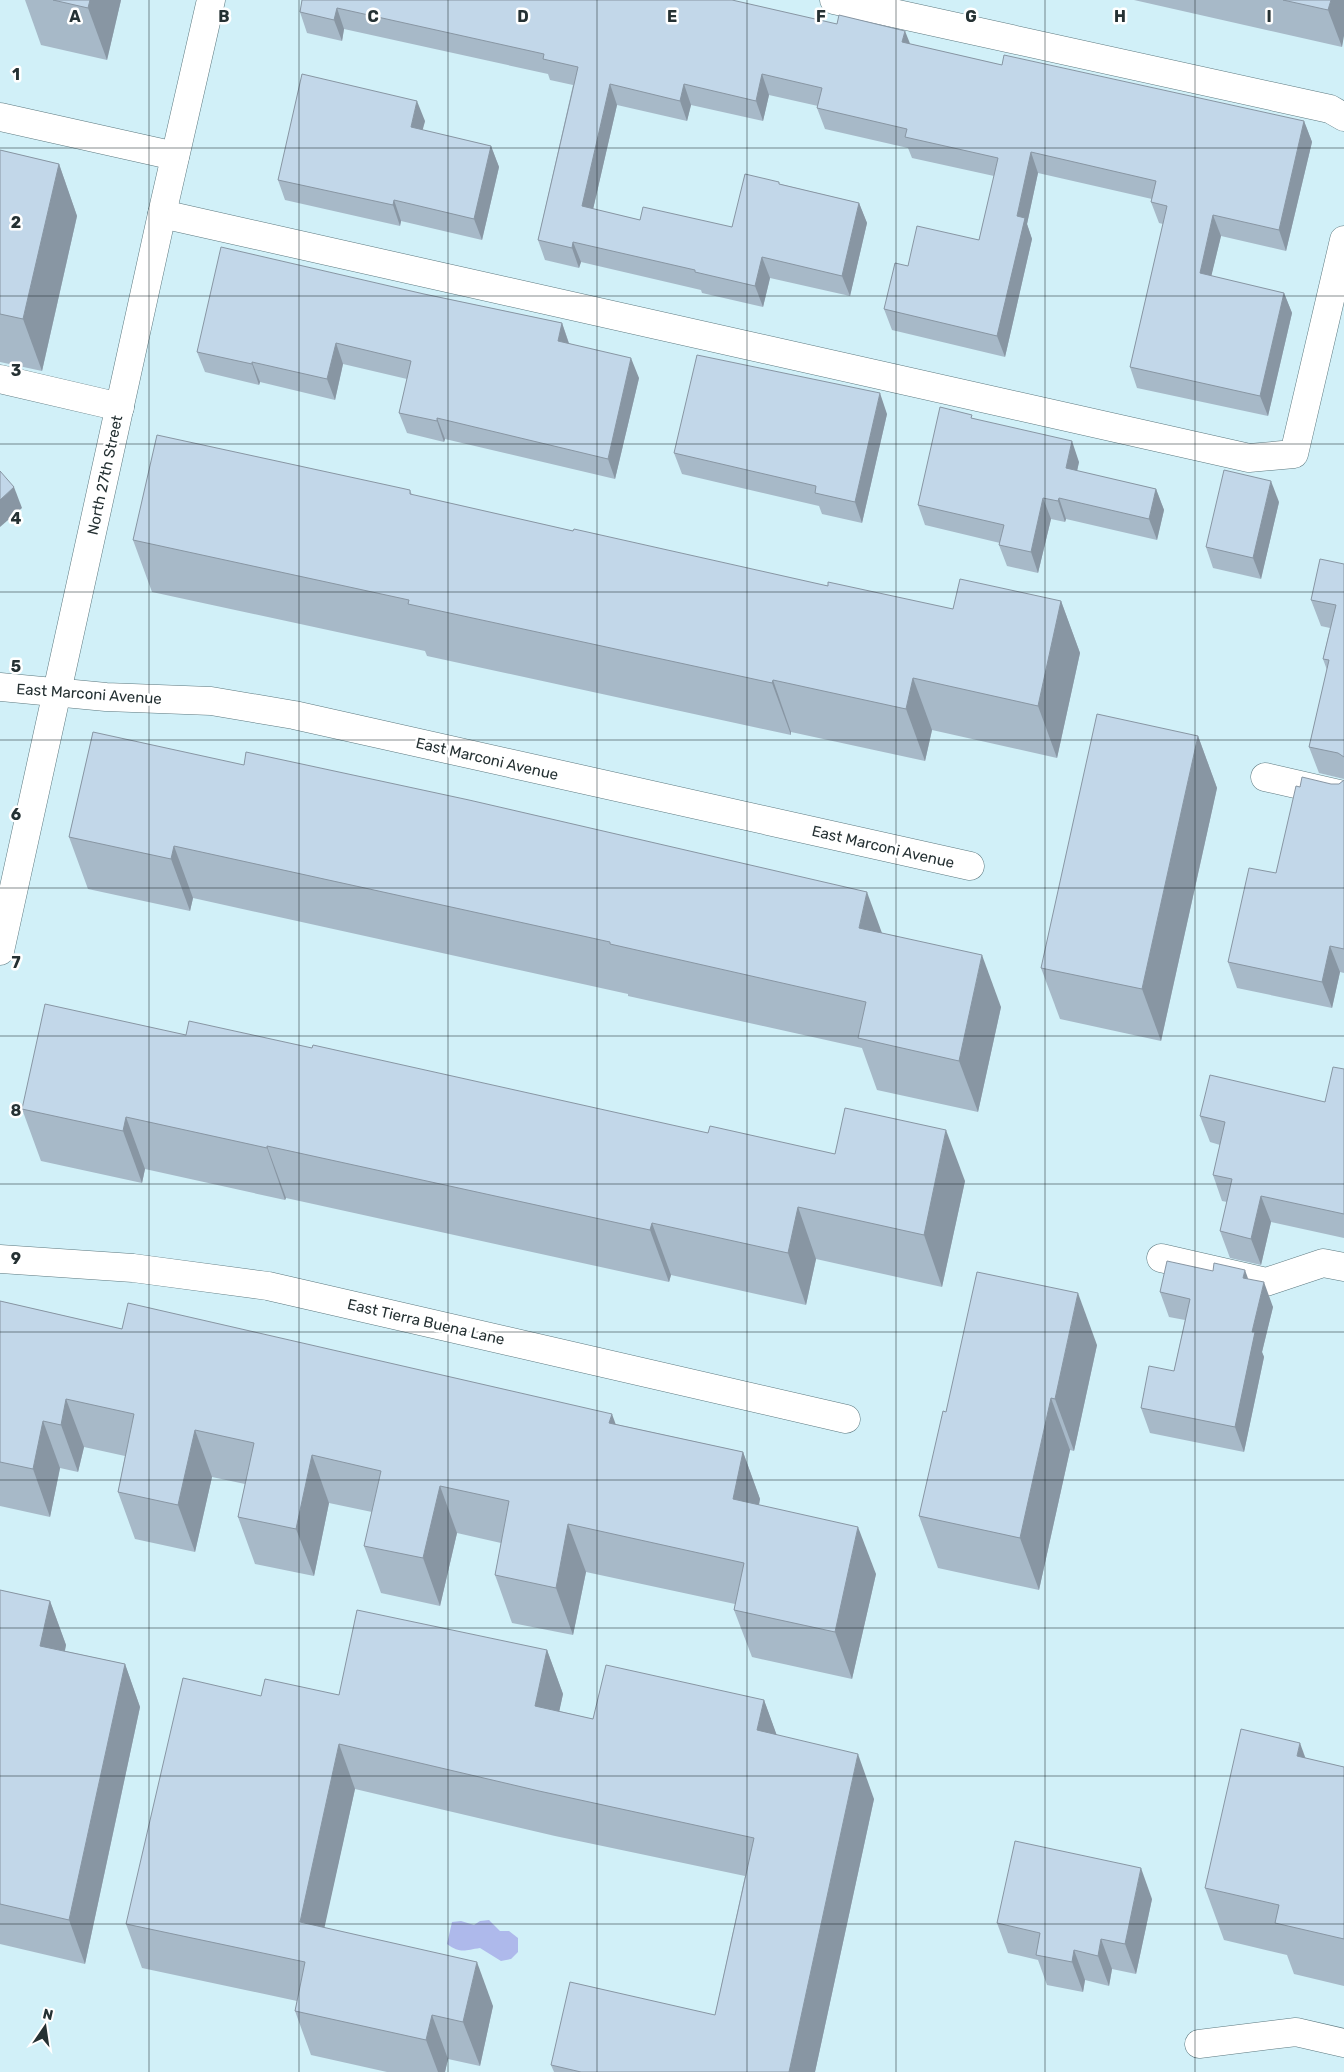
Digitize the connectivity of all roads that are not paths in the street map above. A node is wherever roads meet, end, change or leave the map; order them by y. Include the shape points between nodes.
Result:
1 (211, 0) edge
2 (834, 0) edge
3 (1344, 116) edge
4 (0, 117) edge
5 (175, 156) junction
6 (162, 214) junction
7 (1344, 240) edge
8 (0, 379) edge
9 (120, 407) junction
10 (0, 687) edge
11 (58, 692) junction
12 (1265, 777) dead end
13 (1344, 795) edge
14 (970, 866) dead end
15 (0, 951) edge
16 (0, 1258) edge
17 (1161, 1258) dead end
18 (1344, 1267) edge
19 (846, 1420) dead end
20 (1344, 2043) edge
21 (1199, 2044) dead end

1 - 5 street, North 27th Street
2 - 3 street via 1330,109
4 - 5 street
5 - 6 street, North 27th Street
6 - 7 street via 1249,458 1294,454
6 - 9 street, North 27th Street
8 - 9 street
9 - 11 street, North 27th Street
10 - 11 street, East Marconi Avenue
11 - 14 street, East Marconi Avenue via 210,701 294,715
11 - 15 street, North 27th Street
12 - 13 street
16 - 19 street, East Tierra Buena Lane via 133,1268 268,1286
17 - 18 street via 1266,1282 1324,1263
20 - 21 street via 1296,2032

